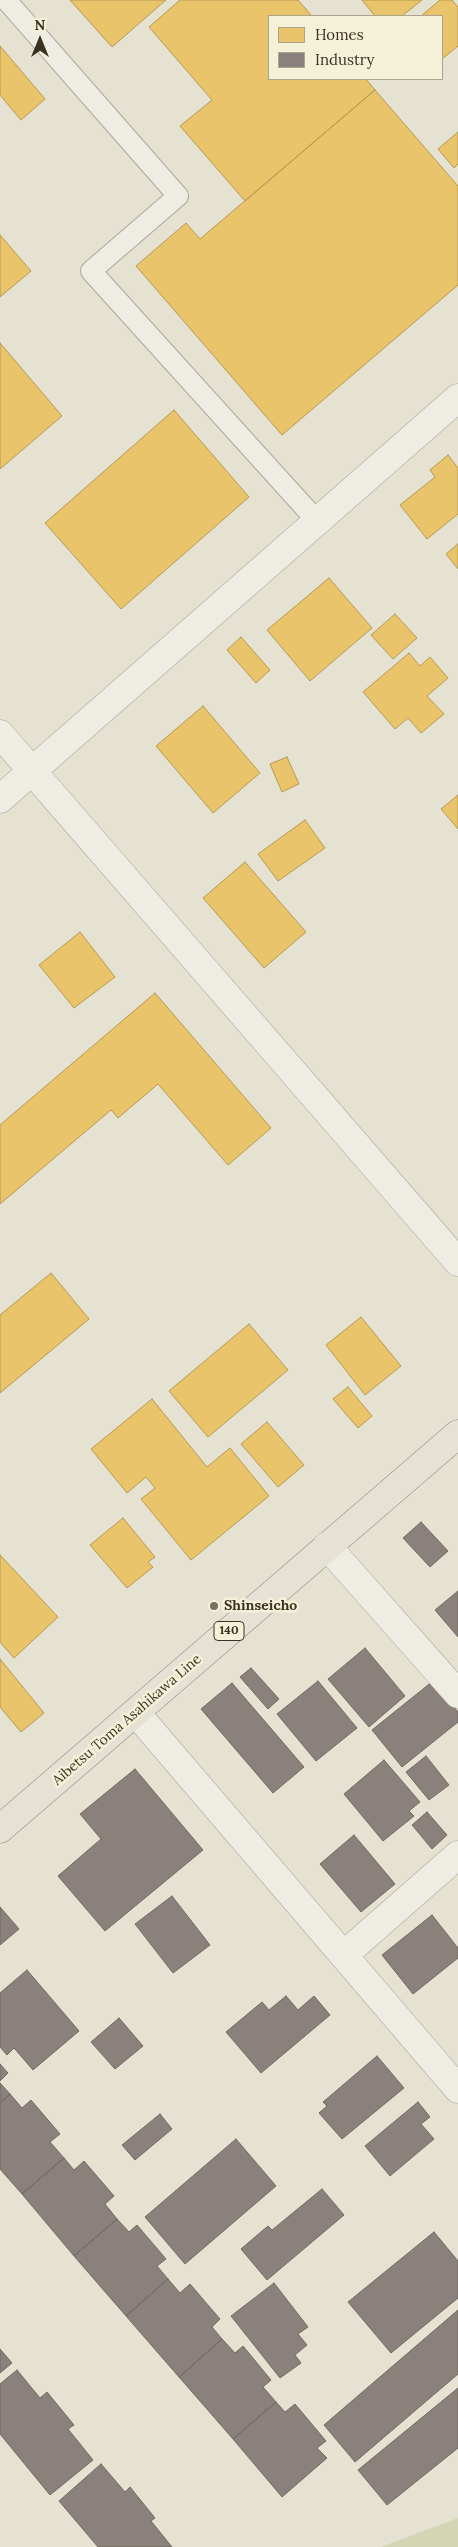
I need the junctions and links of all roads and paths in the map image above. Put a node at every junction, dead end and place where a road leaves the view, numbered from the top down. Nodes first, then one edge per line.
1 (6, 0) edge
2 (458, 398) edge
3 (317, 521) junction
4 (0, 734) edge
5 (32, 771) junction
6 (0, 799) edge
7 (458, 1262) edge
8 (458, 1434) edge
9 (327, 1546) junction
10 (458, 1694) edge
11 (136, 1712) junction
12 (0, 1828) edge
13 (458, 1855) edge
14 (345, 1954) junction
15 (458, 2089) edge

1 - 3 lane
2 - 3 street
3 - 5 street
4 - 5 street
5 - 6 street
5 - 7 street
8 - 9 main road, Aibetsu Toma Asahikawa Line / 140
9 - 10 street
9 - 11 main road, Aibetsu Toma Asahikawa Line / 140
11 - 12 main road, Aibetsu Toma Asahikawa Line / 140
11 - 14 street
13 - 14 street
14 - 15 street

